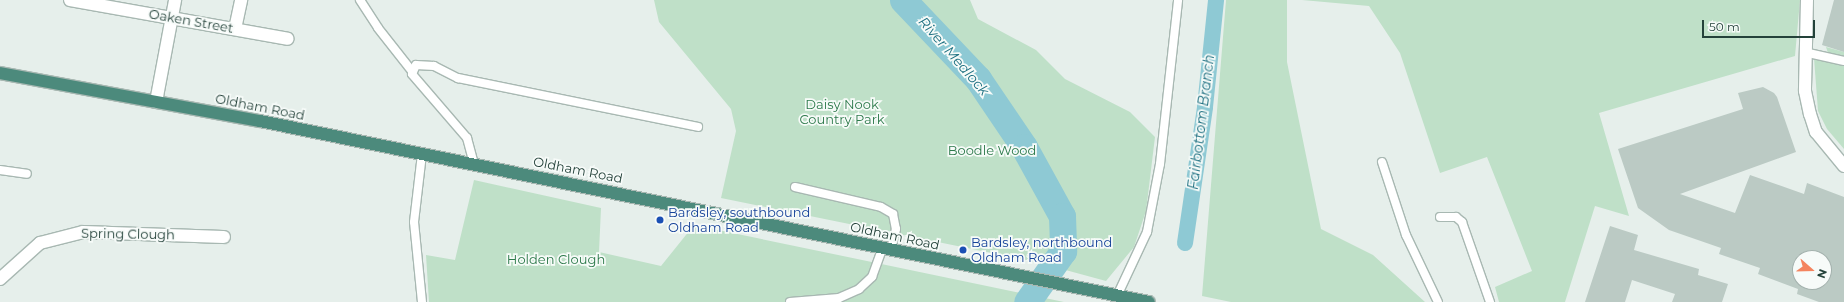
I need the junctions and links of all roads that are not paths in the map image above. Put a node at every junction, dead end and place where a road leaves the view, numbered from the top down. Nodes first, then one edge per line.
1 (70, 0) edge
2 (175, 0) edge
3 (241, 0) edge
4 (360, 0) edge
5 (1178, 0) edge
6 (1807, 0) edge
7 (171, 17) junction
8 (235, 29) junction
9 (288, 39) dead end
10 (1804, 52) junction
11 (1844, 60) edge
12 (412, 71) junction
13 (0, 73) edge
14 (156, 102) junction
15 (698, 127) dead end
16 (422, 154) junction
17 (1382, 162) dead end
18 (474, 164) junction
19 (1844, 166) edge
20 (0, 170) edge
21 (27, 174) dead end
22 (794, 187) dead end
23 (1440, 217) dead end
24 (224, 237) dead end
25 (887, 248) junction
26 (0, 279) edge
27 (1118, 296) junction
28 (422, 302) edge
29 (790, 302) edge
30 (1146, 302) edge
31 (1438, 302) edge
32 (1490, 302) edge

1 - 7 street, Oaken Street
2 - 7 street
3 - 8 street
4 - 12 lane
5 - 27 lane
6 - 10 street
7 - 8 street, Oaken Street
7 - 14 street
8 - 9 street, Oaken Street
10 - 11 lane
10 - 19 street
12 - 15 lane
12 - 18 lane
13 - 14 highway, Oldham Road
14 - 16 highway, Oldham Road
16 - 18 highway, Oldham Road
16 - 28 lane
17 - 31 lane
18 - 25 highway, Oldham Road
20 - 21 lane
22 - 25 lane
23 - 32 lane
24 - 26 street, Spring Clough
25 - 27 highway, Oldham Road
25 - 29 lane
27 - 30 highway, Oldham Road

